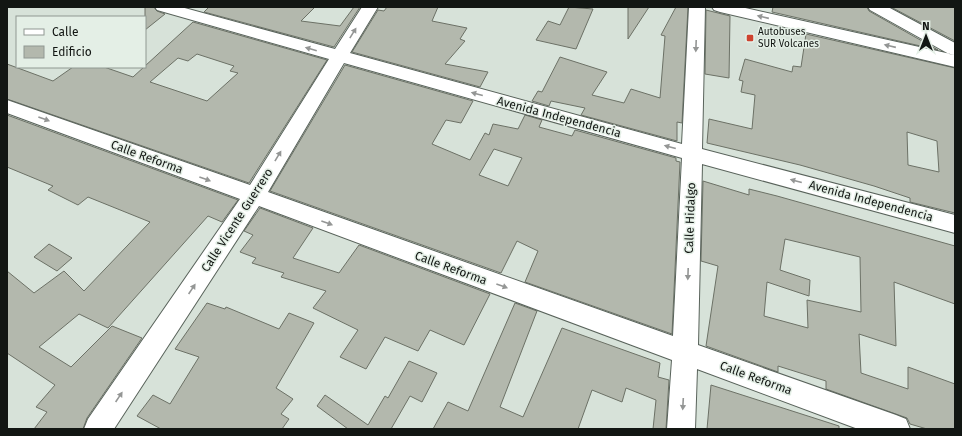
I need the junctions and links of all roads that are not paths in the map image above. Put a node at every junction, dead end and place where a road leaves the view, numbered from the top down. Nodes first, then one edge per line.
1 (163, 7) edge
2 (370, 7) edge
3 (697, 7) edge
4 (720, 7) edge
5 (876, 7) edge
6 (955, 50) edge
7 (339, 56) junction
8 (955, 61) edge
9 (7, 106) edge
10 (692, 154) junction
11 (254, 196) junction
12 (955, 224) edge
13 (686, 353) junction
14 (104, 427) edge
15 (681, 429) edge
16 (896, 429) edge

7 -> 1 street, Avenida Independencia
7 -> 2 street, Calle Vicente Guerrero
3 -> 10 street, Calle Hidalgo
8 -> 4 street
5 - 6 street
10 -> 7 street, Avenida Independencia
11 -> 7 street, Calle Vicente Guerrero
9 -> 11 street, Calle Reforma
12 -> 10 street, Avenida Independencia
10 -> 13 street, Calle Hidalgo
11 -> 13 street, Calle Reforma
14 -> 11 street, Calle Vicente Guerrero
13 -> 15 street, Calle Hidalgo
13 - 16 street, Calle Reforma

